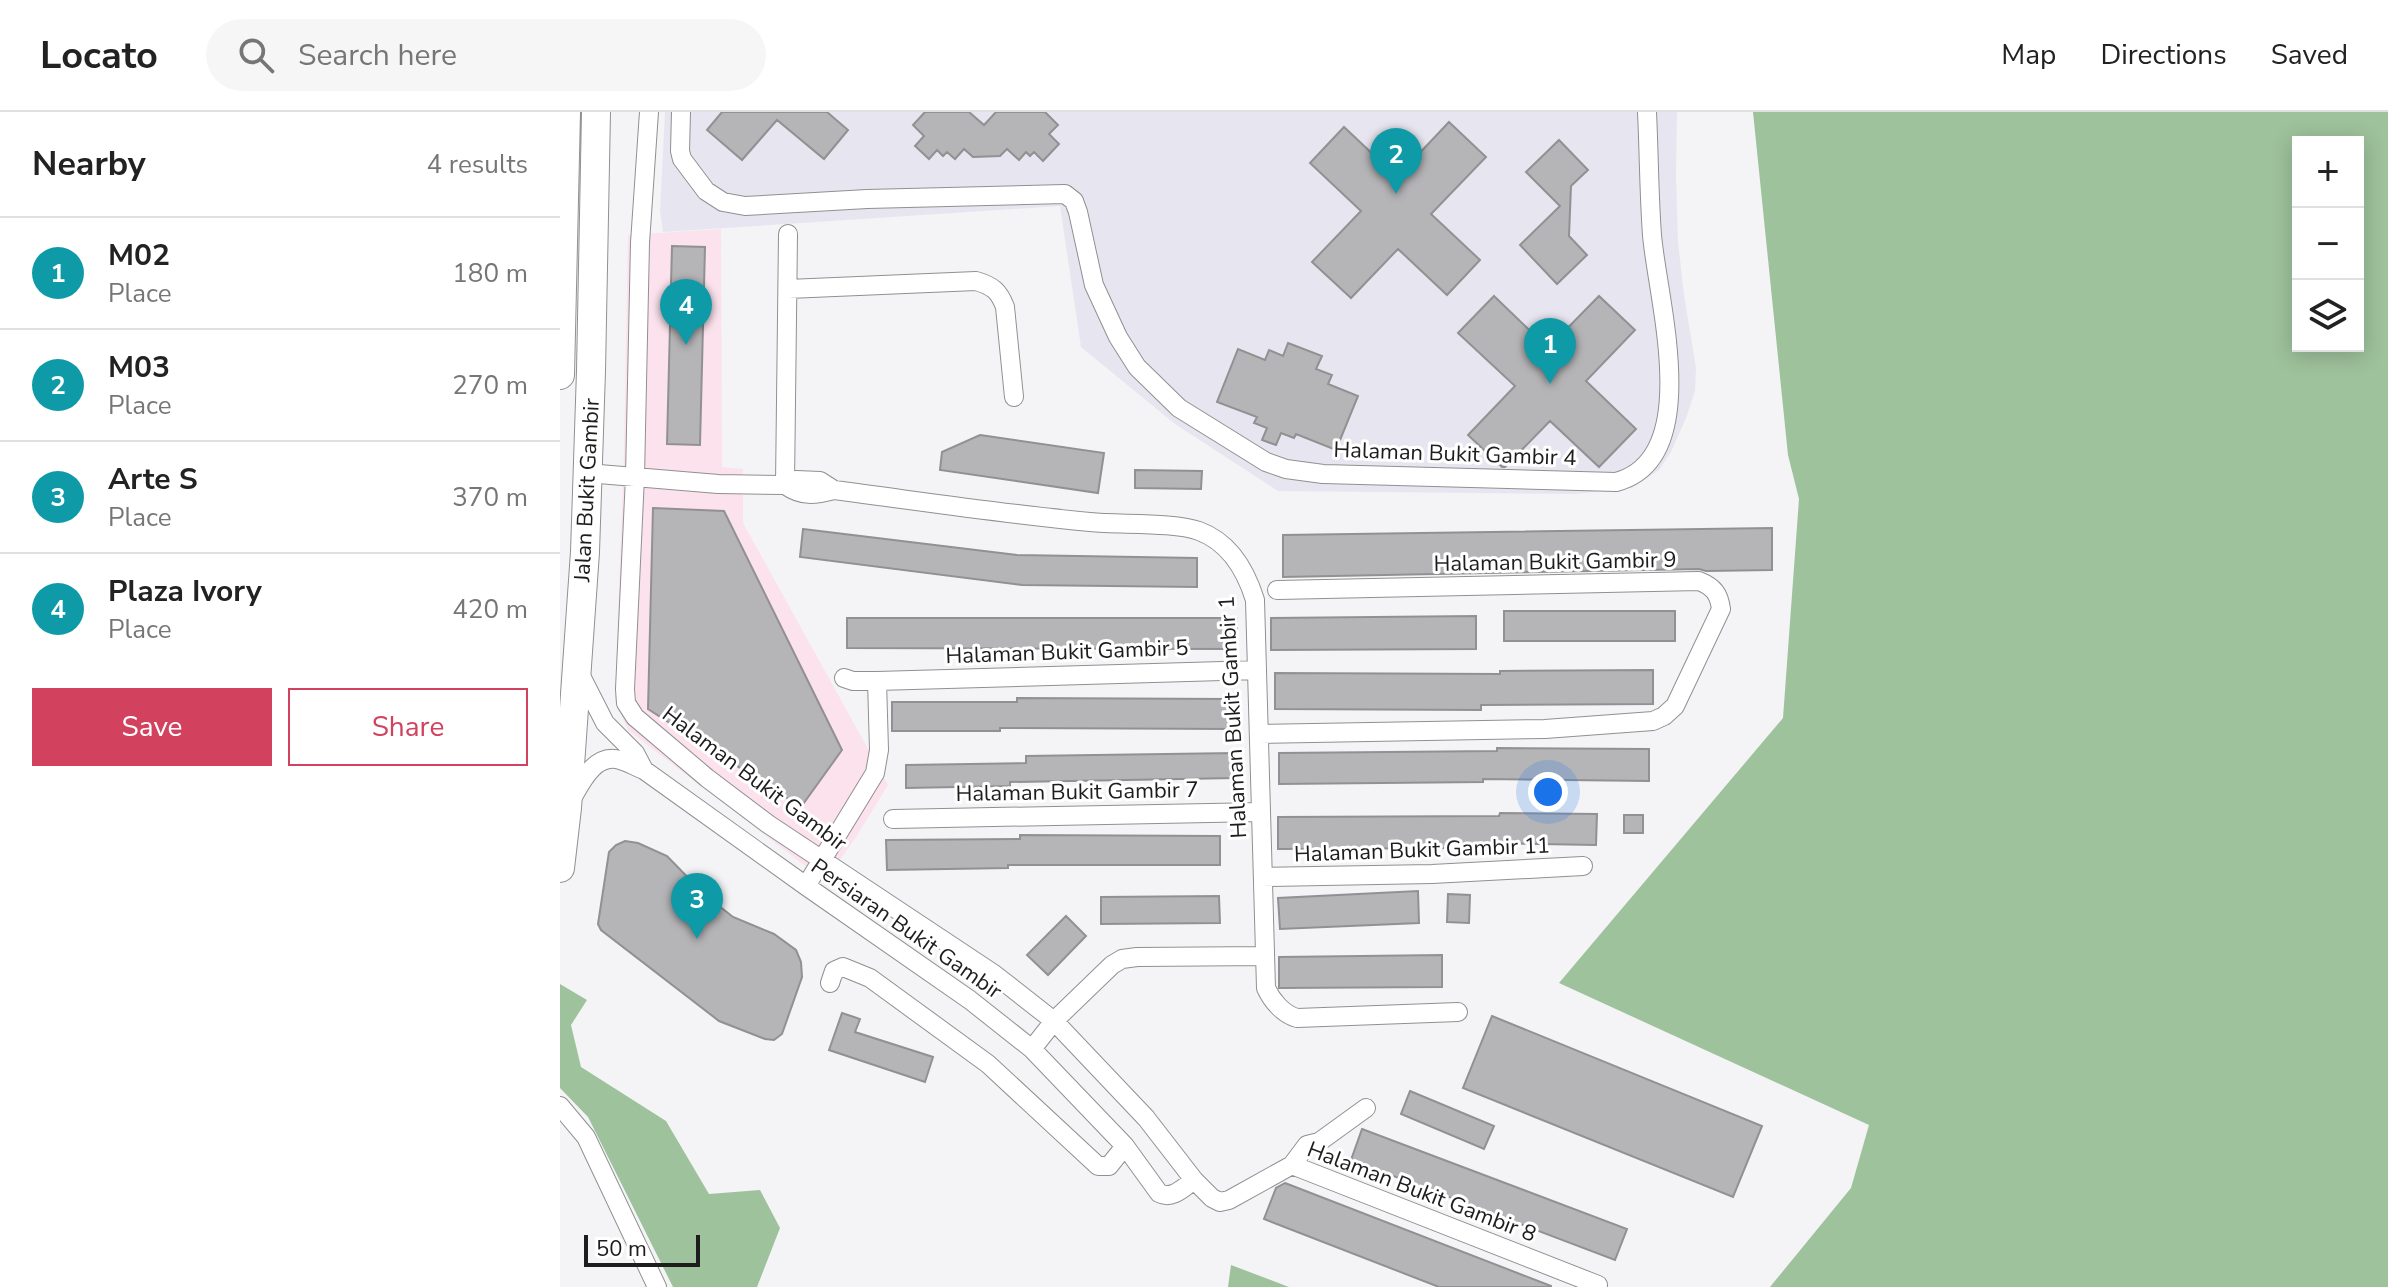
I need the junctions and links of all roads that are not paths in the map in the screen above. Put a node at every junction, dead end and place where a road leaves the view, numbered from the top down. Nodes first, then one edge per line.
1 (566, 112) edge
2 (596, 112) edge
3 (649, 112) edge
4 (681, 112) edge
5 (1647, 112) edge
6 (788, 234) dead end
7 (788, 289) junction
8 (560, 375) edge
9 (1014, 397) dead end
10 (587, 473) junction
11 (635, 477) junction
12 (785, 485) junction
13 (1277, 590) dead end
14 (576, 665) junction
15 (1257, 670) junction
16 (844, 678) dead end
17 (877, 681) junction
18 (1259, 734) junction
19 (644, 770) junction
20 (567, 808) junction
21 (1261, 812) junction
22 (893, 819) dead end
23 (822, 859) junction
24 (1583, 866) dead end
25 (560, 868) edge
26 (1263, 877) junction
27 (806, 886) junction
28 (1265, 956) junction
29 (830, 983) dead end
30 (1458, 1012) dead end
31 (1054, 1021) junction
32 (1032, 1049) junction
33 (561, 1107) edge
34 (1366, 1108) dead end
35 (1125, 1146) junction
36 (1299, 1169) junction
37 (1194, 1180) junction
38 (1598, 1285) edge
39 (657, 1287) edge

1 - 8 main road, Jalan Bukit Gambir
2 - 10 main road, Jalan Bukit Gambir
3 - 11 street, Halaman Bukit Gambir
4 - 5 street, Halaman Bukit Gambir 4
6 - 7 street
7 - 9 street
7 - 12 street
10 - 11 street, Halaman Bukit Gambir 1
10 - 14 main road, Jalan Bukit Gambir
11 - 12 street, Halaman Bukit Gambir 1
11 - 23 street, Halaman Bukit Gambir
12 - 15 street, Halaman Bukit Gambir 1
13 - 18 street, Halaman Bukit Gambir 9
14 - 19 street, Persiaran Bukit Gambir
14 - 20 main road, Jalan Bukit Gambir
15 - 17 street, Halaman Bukit Gambir 5
15 - 18 street, Halaman Bukit Gambir 1
16 - 17 street, Halaman Bukit Gambir 5
17 - 23 street
18 - 21 street, Halaman Bukit Gambir 1
19 - 20 street, Persiaran Bukit Gambir
19 - 27 street, Persiaran Bukit Gambir
20 - 25 main road, Jalan Bukit Gambir
21 - 22 street, Halaman Bukit Gambir 7
21 - 26 street, Halaman Bukit Gambir 1
23 - 27 street
23 - 31 street, Halaman Bukit Gambir
24 - 26 street, Halaman Bukit Gambir 11
26 - 28 street, Halaman Bukit Gambir 1
27 - 32 street, Persiaran Bukit Gambir
28 - 30 street, Halaman Bukit Gambir 1
28 - 31 street
29 - 35 street
31 - 32 street
31 - 37 street, Halaman Bukit Gambir
32 - 35 street, Persiaran Bukit Gambir
33 - 39 street
34 - 36 street
35 - 37 street, Persiaran Bukit Gambir
36 - 37 street, Halaman Bukit Gambir 8
36 - 38 street, Halaman Bukit Gambir 8

